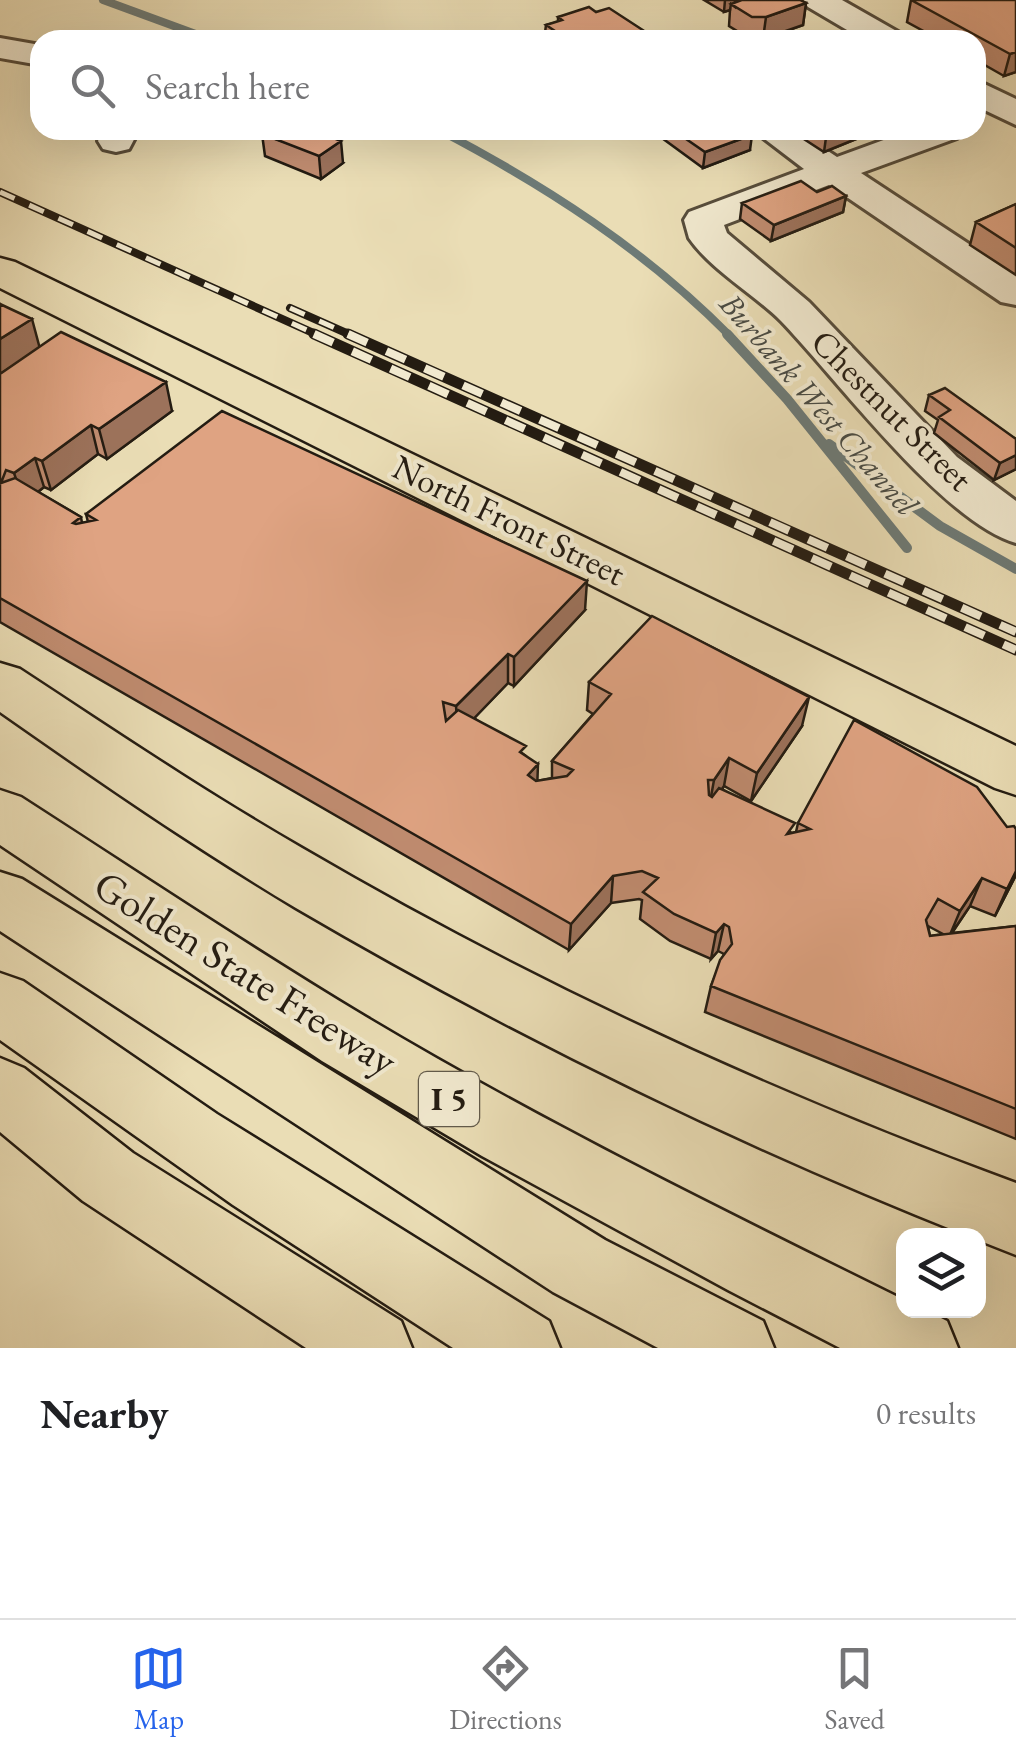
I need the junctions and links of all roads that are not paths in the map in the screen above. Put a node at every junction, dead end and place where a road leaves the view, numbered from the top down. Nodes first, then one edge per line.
1 (819, 0) edge
2 (871, 30) edge
3 (0, 48) edge
4 (30, 53) edge
5 (786, 140) edge
6 (918, 140) edge
7 (834, 173) junction
8 (0, 271) edge
9 (1016, 293) edge
10 (1016, 526) edge
11 (0, 684) edge
12 (1016, 772) edge
13 (0, 814) edge
14 (0, 898) edge
15 (0, 1002) edge
16 (0, 1090) edge
17 (1016, 1220) edge
18 (374, 1348) edge
19 (522, 1348) edge
20 (736, 1348) edge
21 (920, 1348) edge

1 - 2 street
3 - 4 street
5 - 7 street
6 - 7 street, Chestnut Street
7 - 9 street
7 - 10 street, Chestnut Street
8 - 12 main road, North Front Street
11 - 17 main road
13 - 21 main road, Golden State Freeway / I 5
14 - 20 main road
15 - 19 main road
16 - 18 main road

